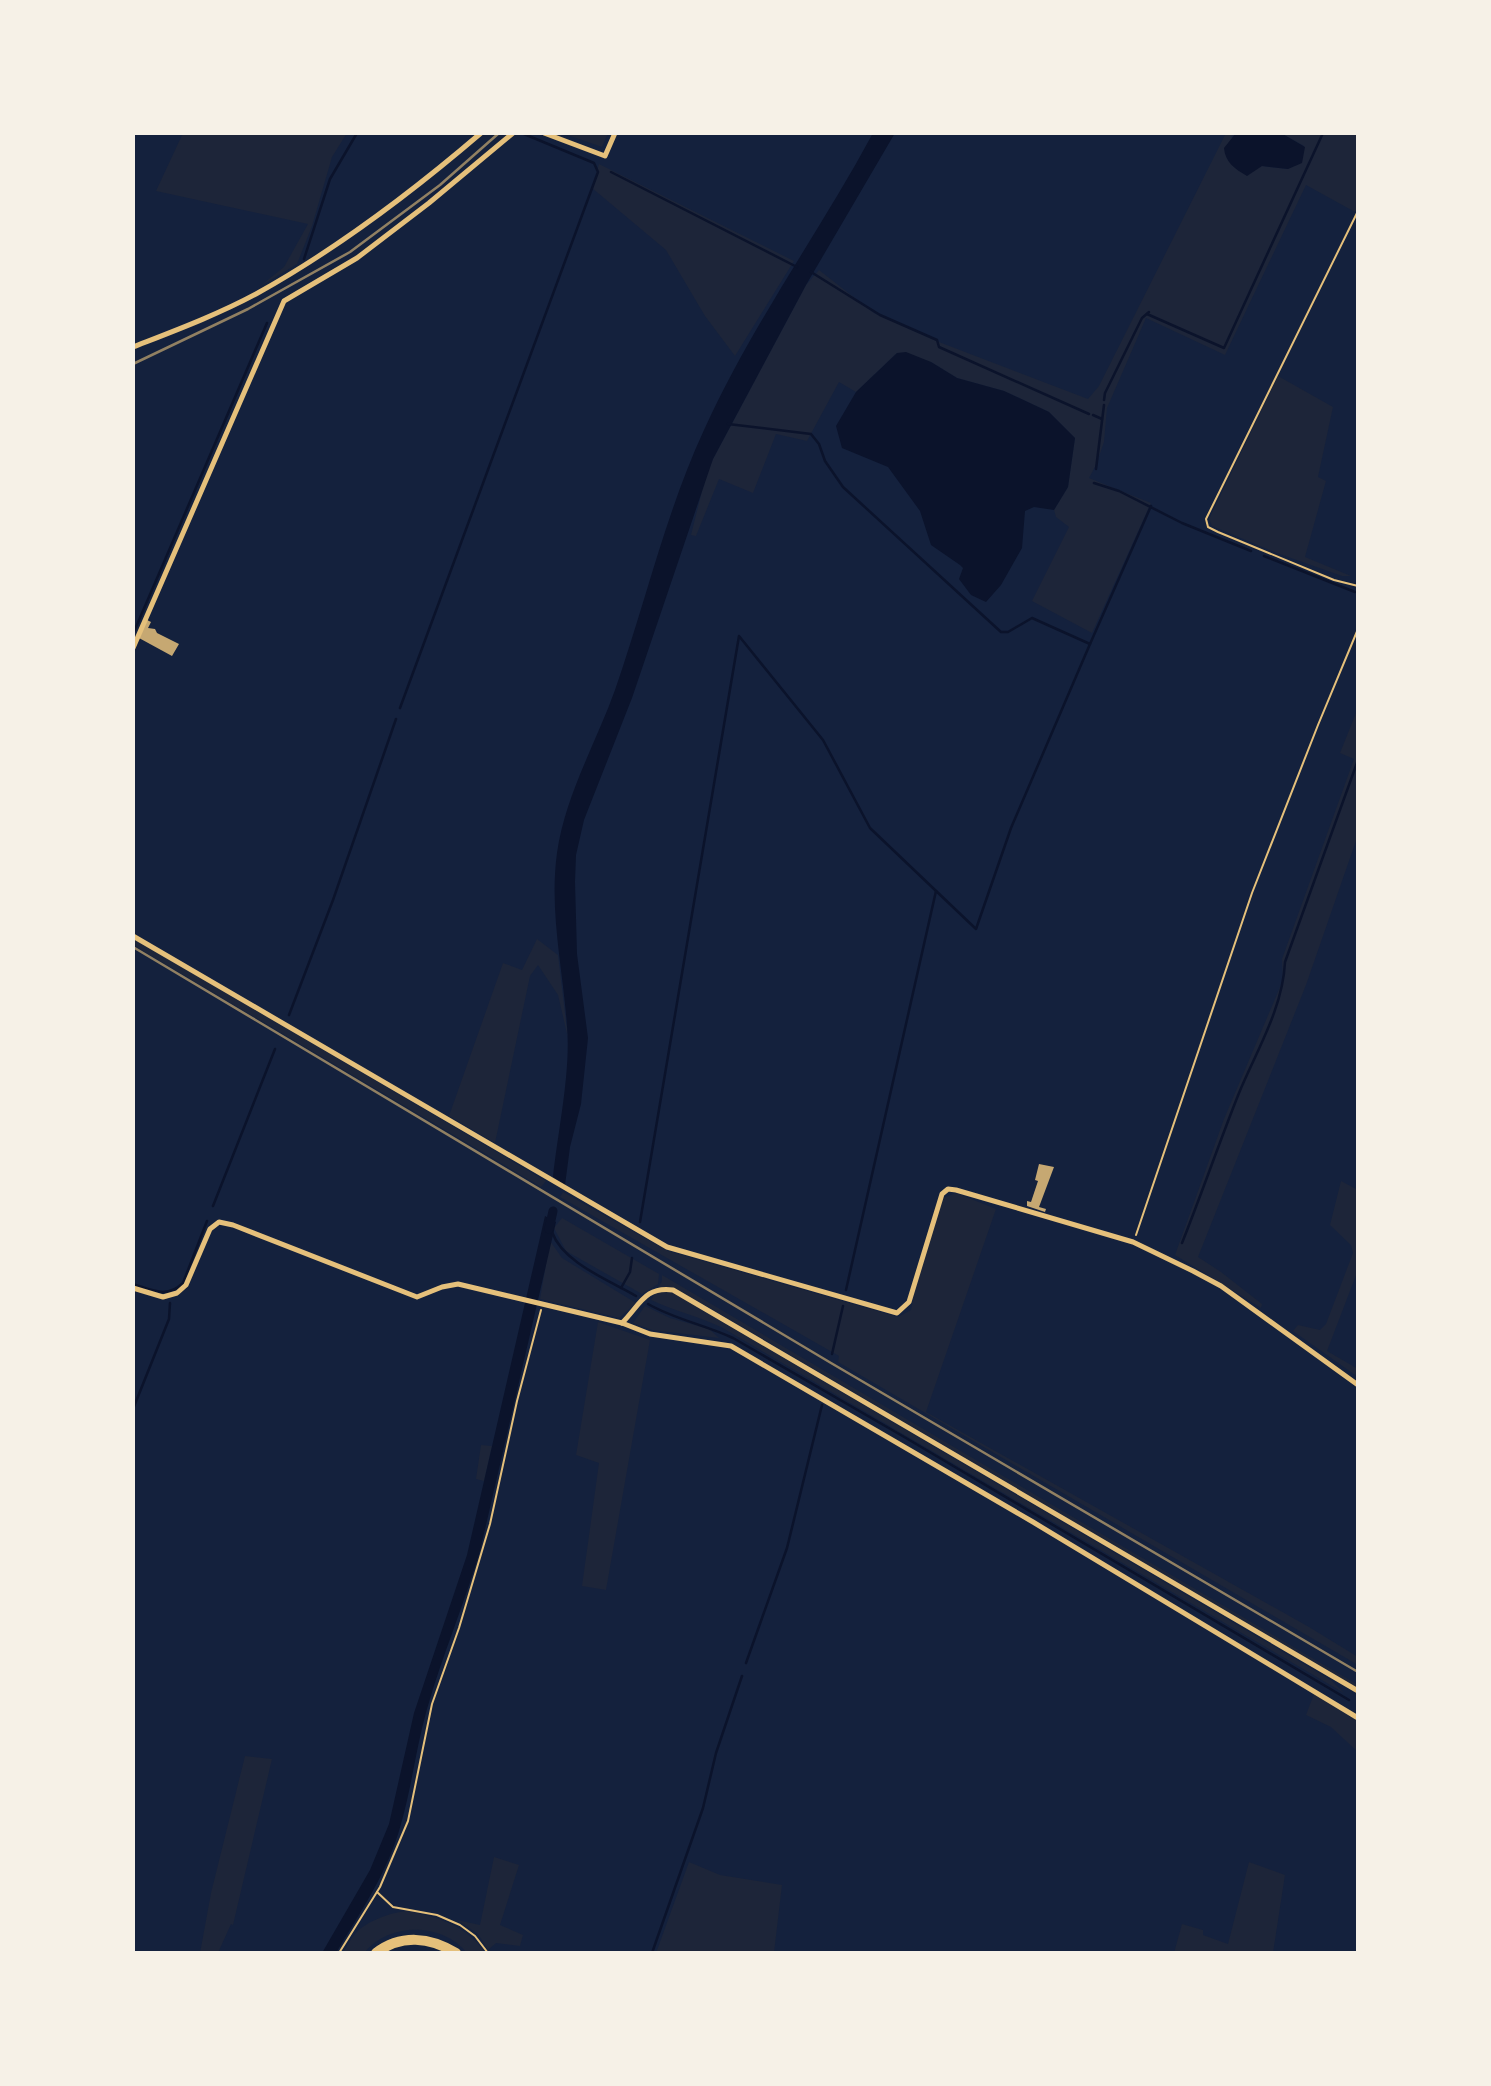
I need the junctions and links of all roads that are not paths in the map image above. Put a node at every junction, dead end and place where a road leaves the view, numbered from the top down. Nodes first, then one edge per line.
1 (481, 133) edge
2 (513, 133) edge
3 (544, 133) edge
4 (615, 133) edge
5 (133, 347) edge
6 (133, 648) edge
7 (133, 936) edge
8 (133, 1288) edge
9 (622, 1323) junction
10 (1358, 1385) edge
11 (1358, 1692) edge
12 (1358, 1718) edge
13 (425, 1940) junction
14 (376, 1953) edge
15 (445, 1953) edge
16 (456, 1953) edge

1 - 5 street
2 - 6 street
3 - 4 street
7 - 10 street
8 - 9 street
9 - 11 street
9 - 12 street
13 - 14 highway
13 - 15 highway
13 - 16 highway

